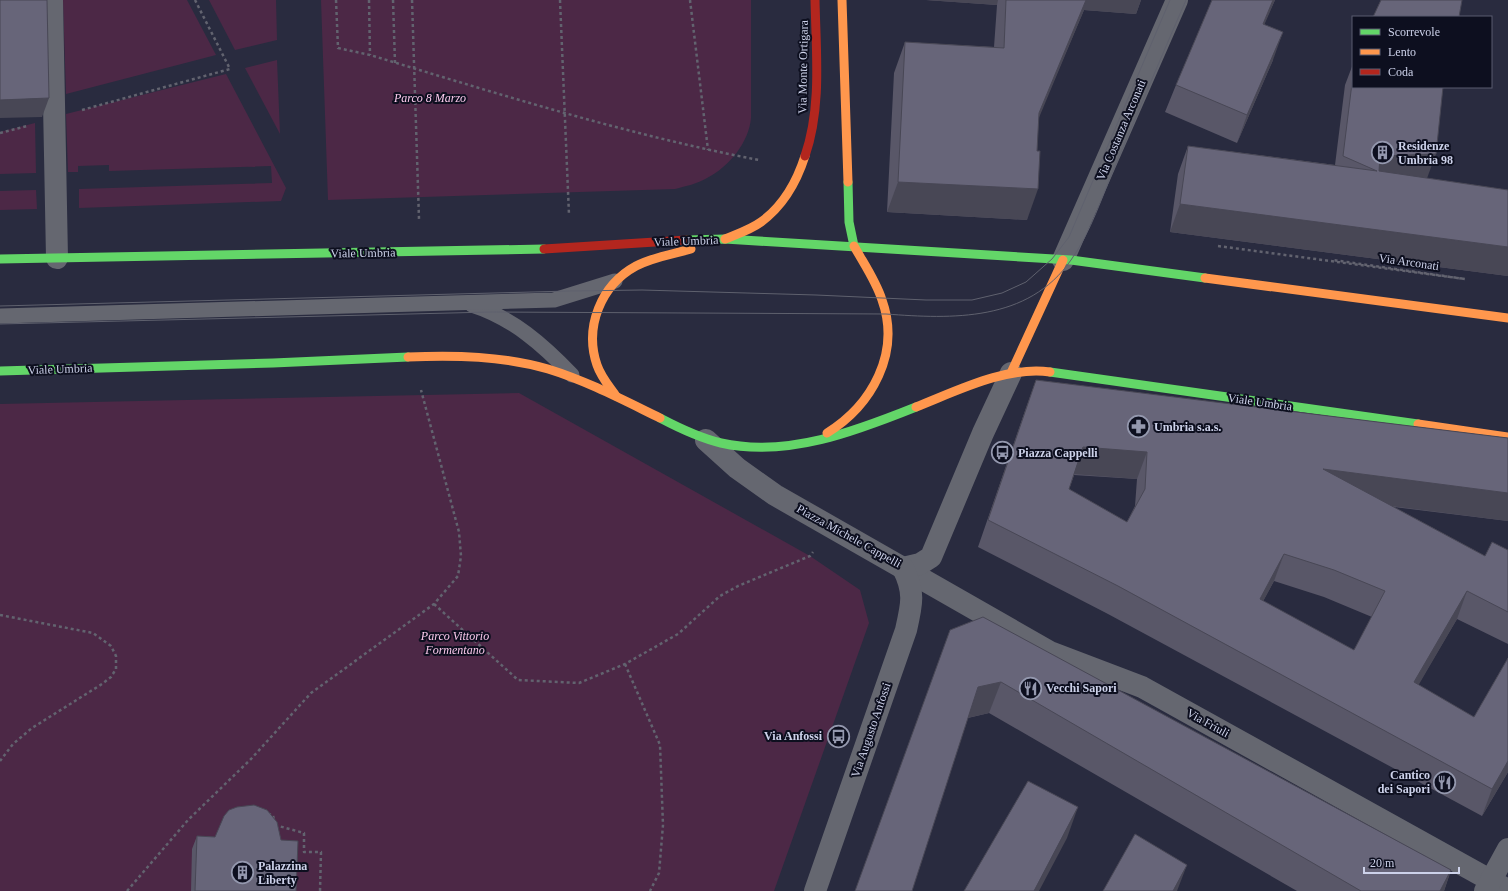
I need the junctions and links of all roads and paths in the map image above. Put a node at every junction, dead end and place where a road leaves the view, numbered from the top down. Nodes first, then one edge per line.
1 (52, 0) edge
2 (195, 0) edge
3 (336, 0) edge
4 (369, 0) edge
5 (393, 0) edge
6 (412, 0) edge
7 (560, 0) edge
8 (690, 0) edge
9 (815, 0) edge
10 (842, 0) edge
11 (1177, 0) edge
12 (370, 55) junction
13 (395, 62) junction
14 (414, 68) junction
15 (565, 113) junction
16 (55, 118) junction
17 (0, 133) edge
18 (708, 151) junction
19 (759, 160) dead end
20 (569, 215) dead end
21 (419, 219) dead end
22 (725, 239) junction
23 (854, 246) junction
24 (1218, 246) dead end
25 (57, 258) junction
26 (0, 259) edge
27 (1063, 260) junction
28 (1333, 260) dead end
29 (616, 280) junction
30 (463, 302) junction
31 (0, 316) edge
32 (1508, 318) edge
33 (0, 371) edge
34 (1011, 374) junction
35 (577, 380) junction
36 (420, 390) dead end
37 (616, 396) junction
38 (1508, 437) edge
39 (706, 440) junction
40 (794, 444) junction
41 (813, 552) dead end
42 (903, 568) junction
43 (434, 604) junction
44 (0, 615) edge
45 (625, 664) junction
46 (0, 761) edge
47 (265, 813) edge
48 (1508, 848) edge
49 (1494, 887) edge
50 (127, 891) edge
51 (320, 891) edge
52 (650, 891) edge
53 (815, 891) edge

1 - 16 street
2 - 16 path
3 - 12 path
4 - 12 path
5 - 13 path
6 - 14 path
7 - 15 path
8 - 18 path
9 - 22 main road, Via Monte Ortigara
10 - 23 main road
11 - 27 street, Via Costanza Arconati
12 - 13 path
13 - 14 path
14 - 15 path
14 - 21 path
15 - 18 path
15 - 20 path
16 - 17 path
16 - 25 street
18 - 19 path
22 - 23 main road
22 - 25 main road, Viale Umbria
22 - 29 main road
23 - 27 main road
23 - 40 main road
24 - 28 path, Via Arconati
25 - 26 main road, Viale Umbria
27 - 32 main road
27 - 34 main road, Piazza Michele Cappelli
29 - 30 lane
29 - 37 main road
30 - 31 lane
30 - 35 lane
33 - 35 main road, Viale Umbria
34 - 38 main road, Viale Umbria
34 - 40 main road, Piazza Michele Cappelli
34 - 42 street, Piazza Michele Cappelli
35 - 37 main road, Piazza Michele Cappelli
36 - 43 path
37 - 39 main road, Piazza Michele Cappelli
39 - 40 main road, Piazza Michele Cappelli
39 - 42 street, Piazza Michele Cappelli
41 - 45 path
42 - 49 street, Via Friuli
42 - 53 street, Via Augusto Anfossi
43 - 45 path
43 - 50 path
44 - 46 path
45 - 52 path
47 - 51 path
48 - 49 street

